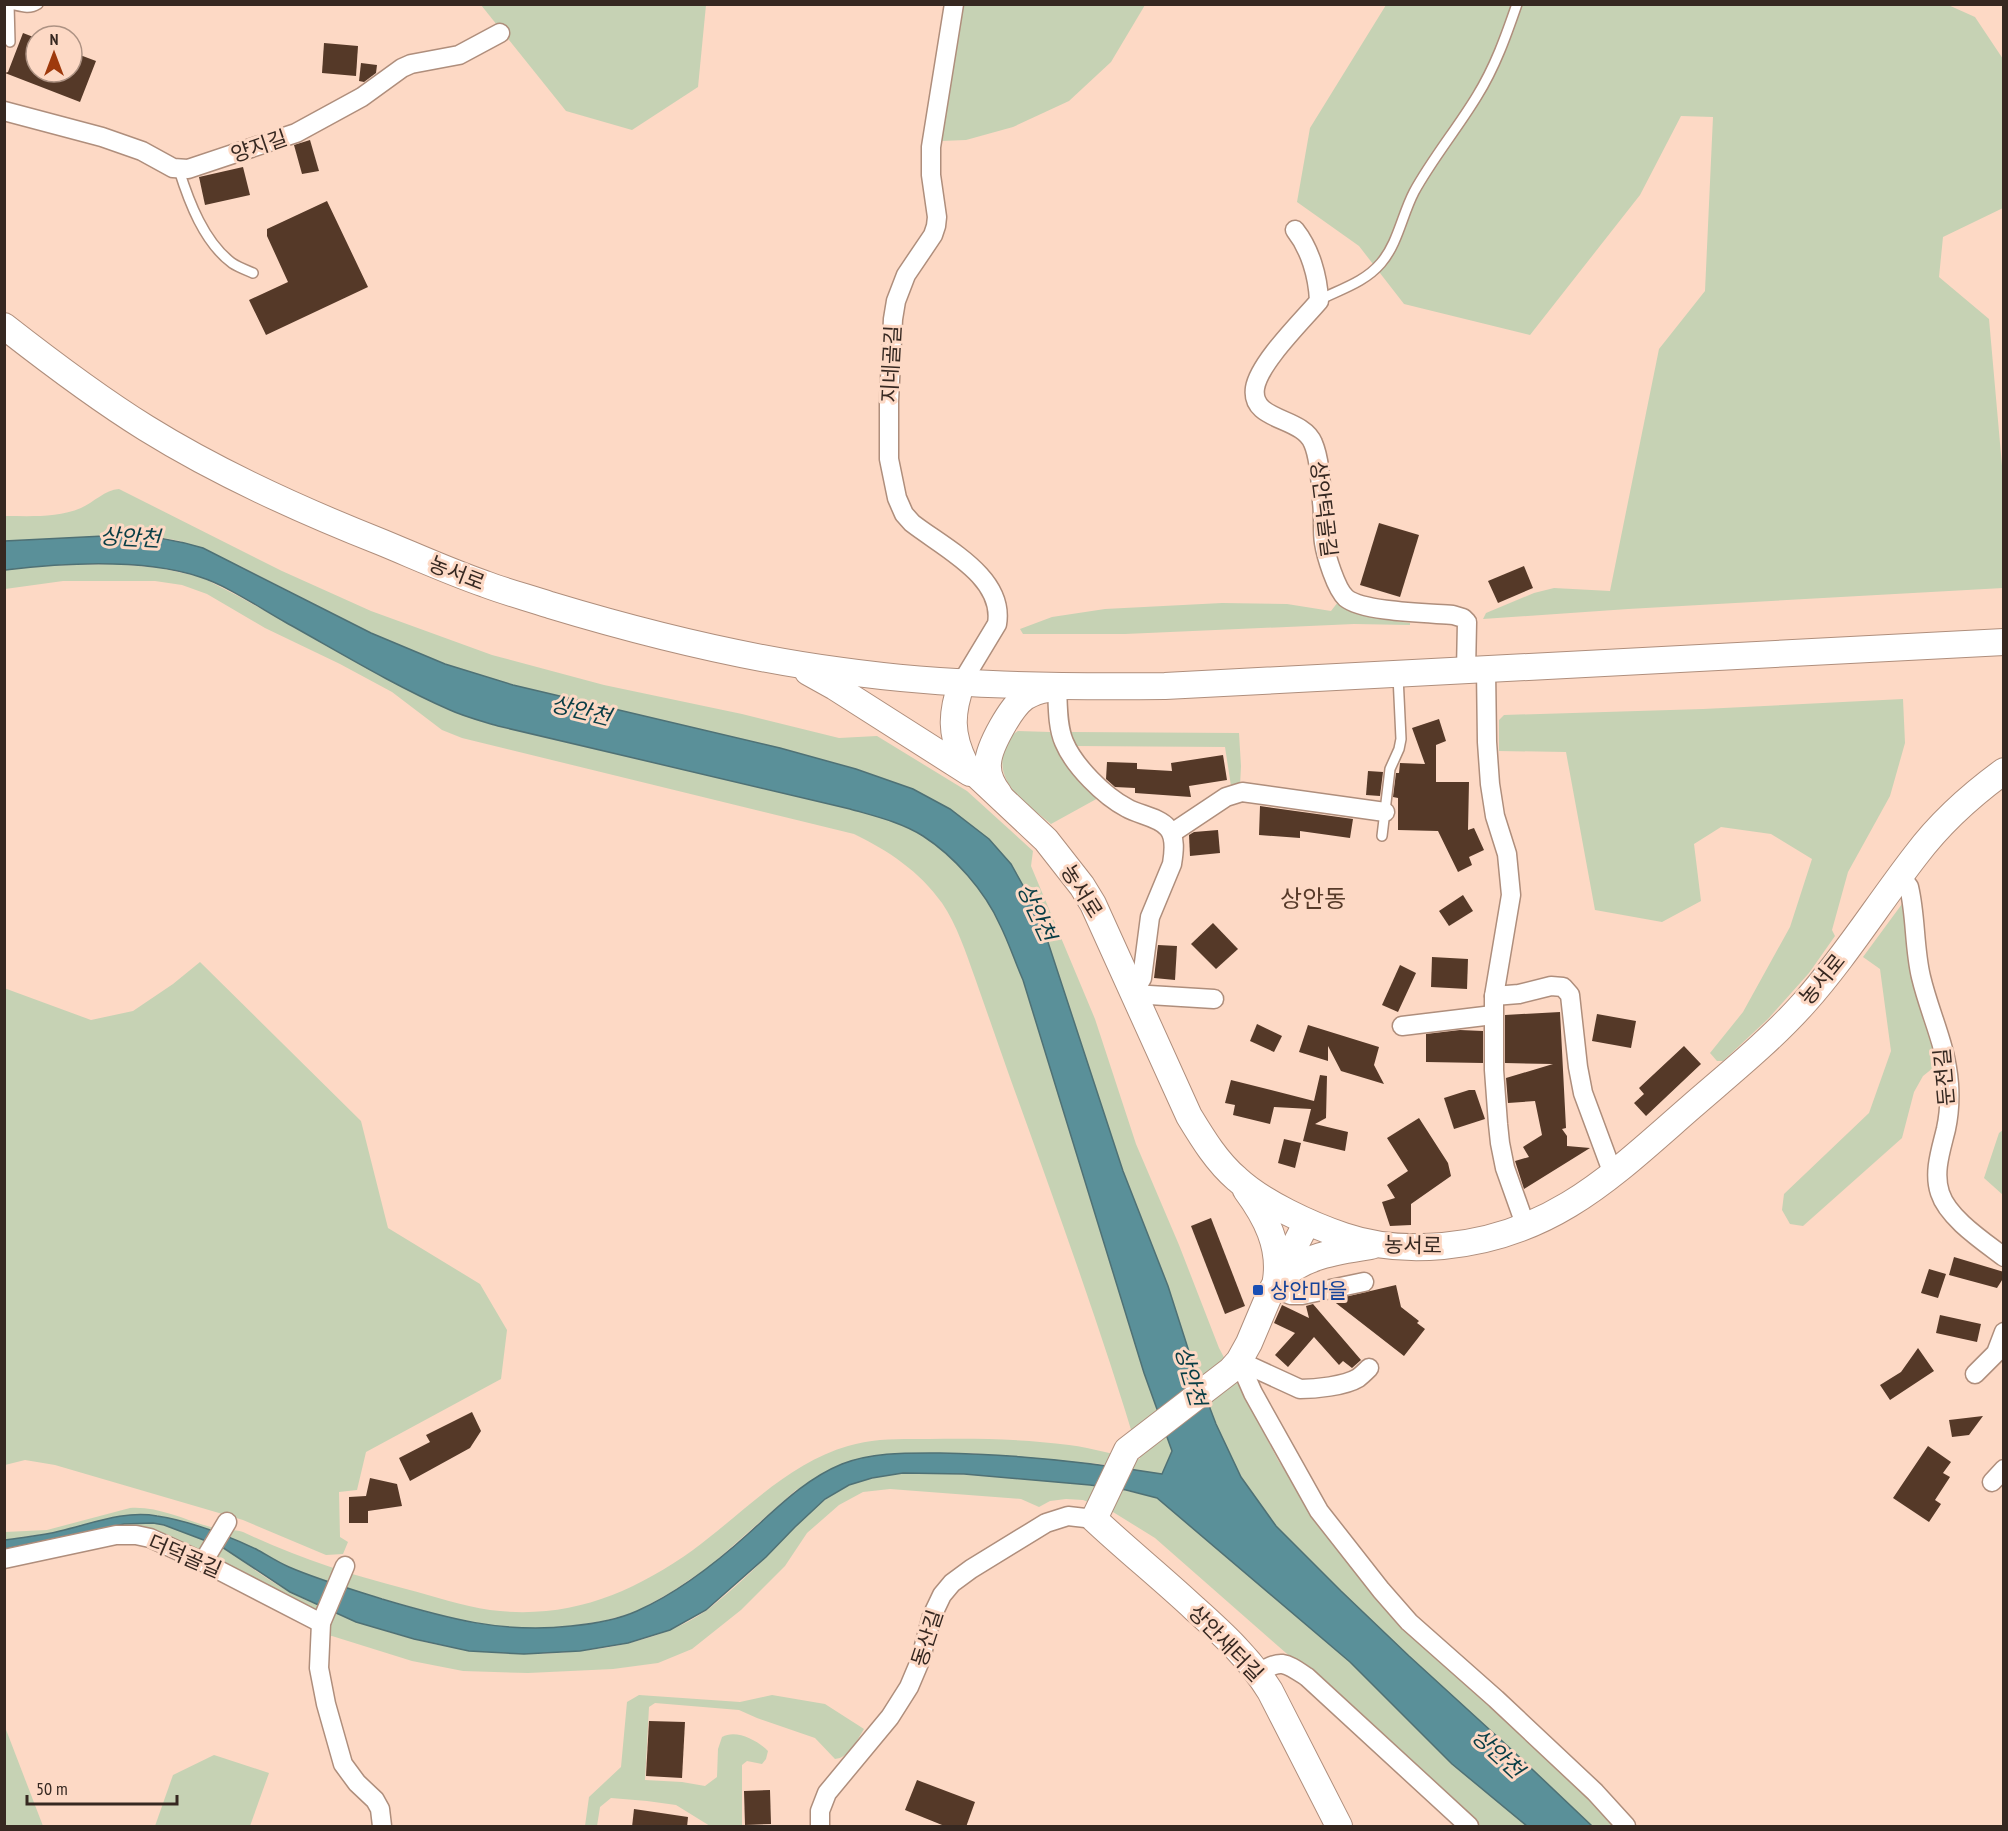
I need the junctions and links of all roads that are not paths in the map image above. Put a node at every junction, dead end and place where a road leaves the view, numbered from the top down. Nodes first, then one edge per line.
1 (10, 4) edge
2 (38, 4) edge
3 (954, 4) edge
4 (1517, 4) edge
5 (500, 33) dead end
6 (10, 42) dead end
7 (4, 111) edge
8 (179, 170) junction
9 (1295, 230) dead end
10 (253, 273) dead end
11 (1319, 301) junction
12 (4, 326) edge
13 (1995, 644) edge
14 (783, 662) junction
15 (1476, 670) junction
16 (1398, 674) junction
17 (962, 682) junction
18 (1057, 687) junction
19 (2004, 771) edge
20 (982, 781) junction
21 (1003, 799) junction
22 (1385, 812) junction
23 (1172, 833) junction
24 (1382, 836) dead end
25 (1901, 876) junction
26 (1133, 994) junction
27 (1214, 999) dead end
28 (1493, 1005) junction
29 (1402, 1026) dead end
30 (1613, 1174) junction
31 (1238, 1180) junction
32 (1307, 1222) junction
33 (1526, 1227) junction
34 (1381, 1245) junction
35 (2004, 1257) edge
36 (1364, 1282) dead end
37 (1274, 1286) junction
38 (2004, 1332) edge
39 (1235, 1366) junction
40 (1369, 1368) dead end
41 (1975, 1374) dead end
42 (1096, 1514) junction
43 (225, 1526) dead end
44 (4, 1559) edge
45 (205, 1559) junction
46 (344, 1569) dead end
47 (322, 1620) junction
48 (1259, 1673) junction
49 (382, 1827) edge
50 (820, 1827) edge
51 (1338, 1827) edge
52 (1469, 1827) edge
53 (1626, 1827) edge

1 - 2 lane
1 - 6 lane
3 - 17 street, 지네골길
4 - 11 lane
5 - 8 street, 양지길
7 - 8 street
8 - 10 lane
9 - 11 street
11 - 15 street, 상안턱골길
12 - 14 street, 농서로
13 - 15 street, 농서로
14 - 17 street, 농서로
14 - 20 street
15 - 16 street, 농서로
15 - 28 street, 상안턱골길
16 - 18 street, 농서로
16 - 22 lane
17 - 18 street, 농서로
17 - 20 street, 농서로
18 - 21 street
18 - 23 street
19 - 25 street, 농서로
20 - 21 street, 농서로
21 - 26 street, 농서로
22 - 23 street
22 - 24 lane
23 - 26 street
25 - 30 street, 농서로
25 - 35 street, 둔전길
26 - 27 street
26 - 31 street, 농서로
28 - 29 street
28 - 30 street
28 - 33 street, 상안턱골길
30 - 33 street, 농서로
31 - 32 street, 농서로
31 - 37 street
32 - 34 street, 농서로
32 - 37 street
33 - 34 street, 농서로
34 - 37 street
36 - 37 street
37 - 39 street
38 - 41 street
39 - 40 street
39 - 42 street
39 - 53 street
42 - 48 street, 상안새터길
42 - 50 street, 동산길
43 - 45 street
44 - 45 street, 더덕골길
45 - 47 street, 더덕골길
46 - 47 street
47 - 49 street
48 - 51 street, 상안새터길
48 - 52 street

